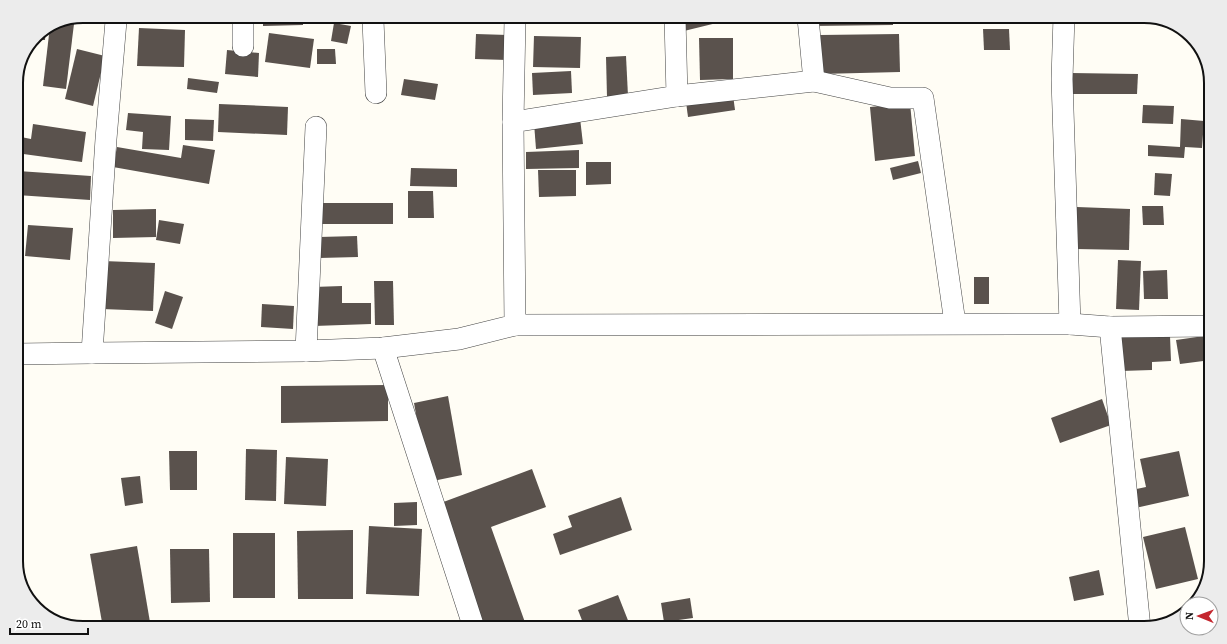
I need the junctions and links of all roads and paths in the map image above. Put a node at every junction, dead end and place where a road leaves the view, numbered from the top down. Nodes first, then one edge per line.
1 (116, 23) edge
2 (243, 23) edge
3 (373, 23) edge
4 (515, 23) edge
5 (675, 23) edge
6 (808, 23) edge
7 (1064, 23) edge
8 (243, 46) dead end
9 (814, 81) junction
10 (376, 93) dead end
11 (677, 96) junction
12 (513, 122) junction
13 (316, 127) dead end
14 (955, 324) junction
15 (1070, 324) junction
16 (515, 325) junction
17 (1204, 326) edge
18 (1110, 327) junction
19 (383, 348) junction
20 (306, 351) junction
21 (92, 352) junction
22 (23, 354) edge
23 (472, 621) edge
24 (1139, 621) edge

1 - 21 street
2 - 8 street
3 - 10 street
4 - 12 street
5 - 11 street
6 - 9 street
7 - 15 street
9 - 11 street
9 - 14 street
11 - 12 street
12 - 16 street
13 - 20 street
14 - 15 street
14 - 16 street
15 - 18 street
16 - 19 street
17 - 18 street
18 - 24 street
19 - 20 street
19 - 23 street
20 - 21 street
21 - 22 street

